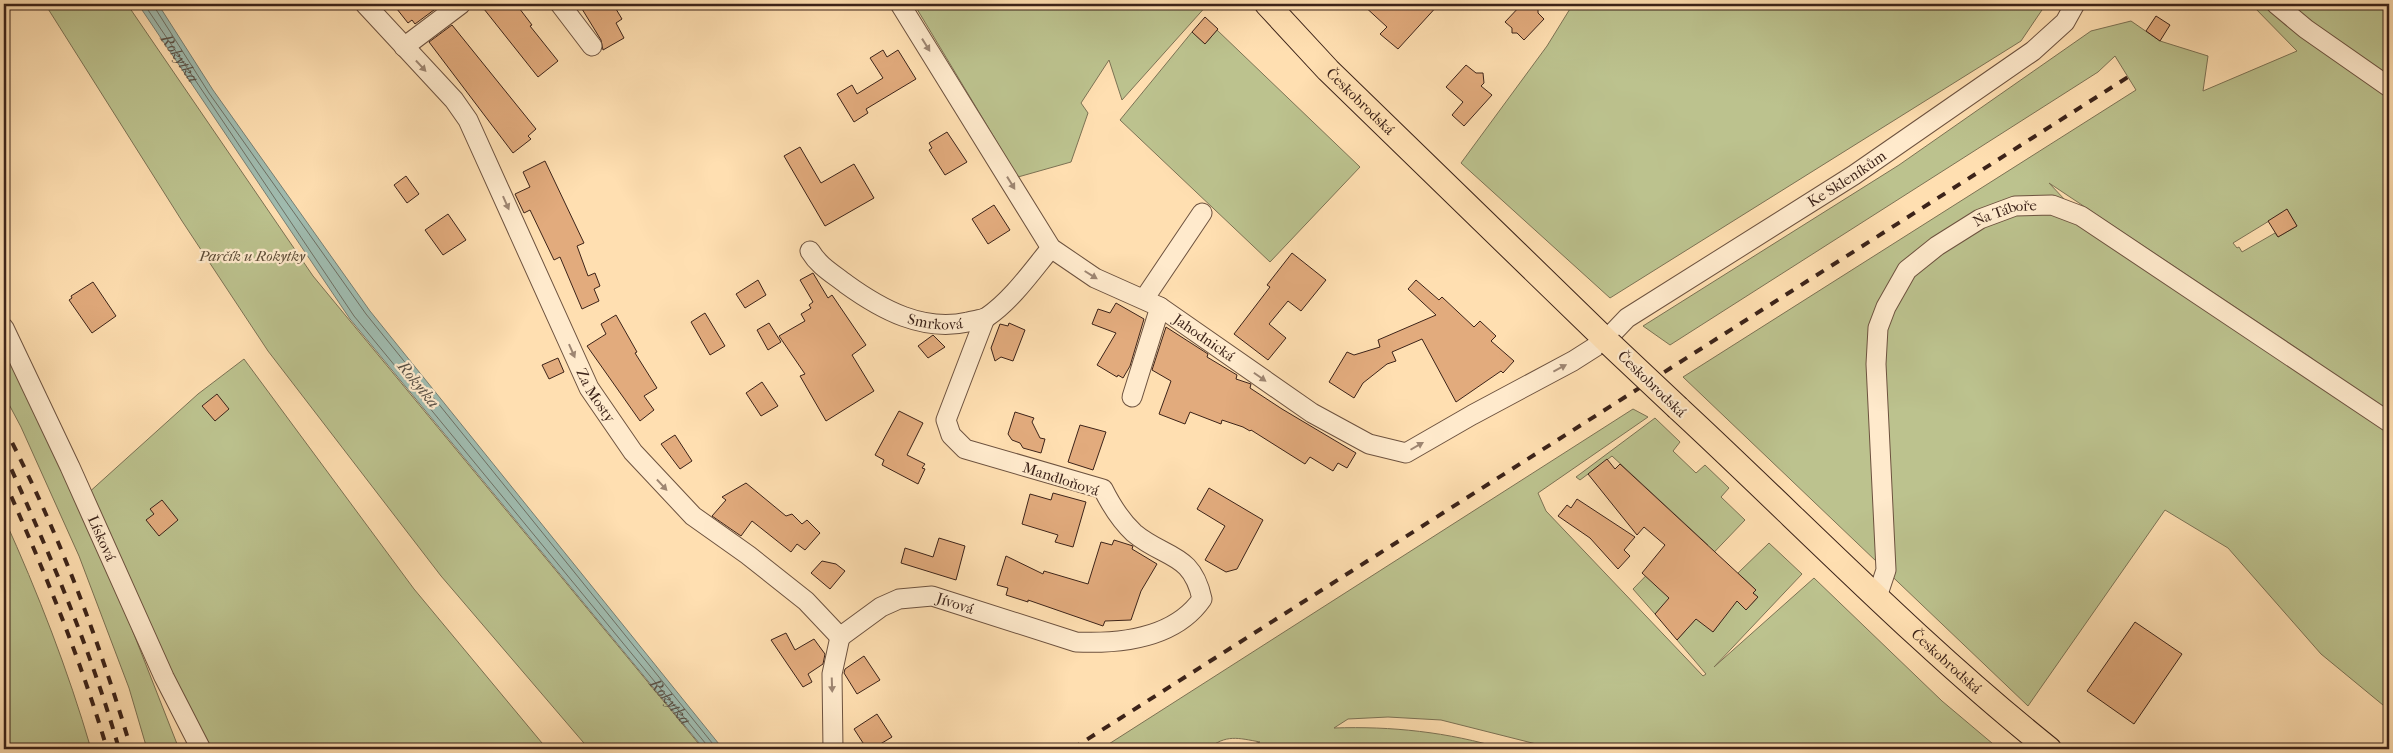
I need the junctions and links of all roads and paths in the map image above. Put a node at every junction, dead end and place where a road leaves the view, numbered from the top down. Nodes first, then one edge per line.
1 (365, 4) edge
2 (461, 4) edge
3 (560, 4) edge
4 (900, 4) edge
5 (1267, 4) edge
6 (2075, 4) edge
7 (2276, 4) edge
8 (592, 46) dead end
9 (404, 48) junction
10 (2389, 87) edge
11 (1202, 213) dead end
12 (1051, 248) junction
13 (810, 251) dead end
14 (1152, 303) junction
15 (986, 318) junction
16 (4, 328) edge
17 (1608, 342) junction
18 (1132, 397) dead end
19 (2389, 422) edge
20 (1876, 597) junction
21 (840, 637) junction
22 (1076, 642) joint
23 (201, 749) edge
24 (833, 749) edge
25 (2049, 749) edge

1 - 9 street, Za Mosty
2 - 9 street
3 - 8 street
4 -> 12 street, Jahodnická
5 - 17 main road, Českobrodská
6 - 17 street, Ke Skleníkům
7 - 10 street
9 -> 21 street, Za Mosty
11 - 14 street
12 -> 14 street, Jahodnická
12 - 15 street, Smrková
13 - 15 street, Smrková
14 -> 17 street, Jahodnická
14 - 18 street
15 - 22 street, Mandloňová
16 - 23 street, Lísková
17 - 20 main road, Českobrodská, bridge
19 - 20 street, Na Táboře
20 - 25 main road, Českobrodská
21 - 22 street, Jívová
21 -> 24 street

